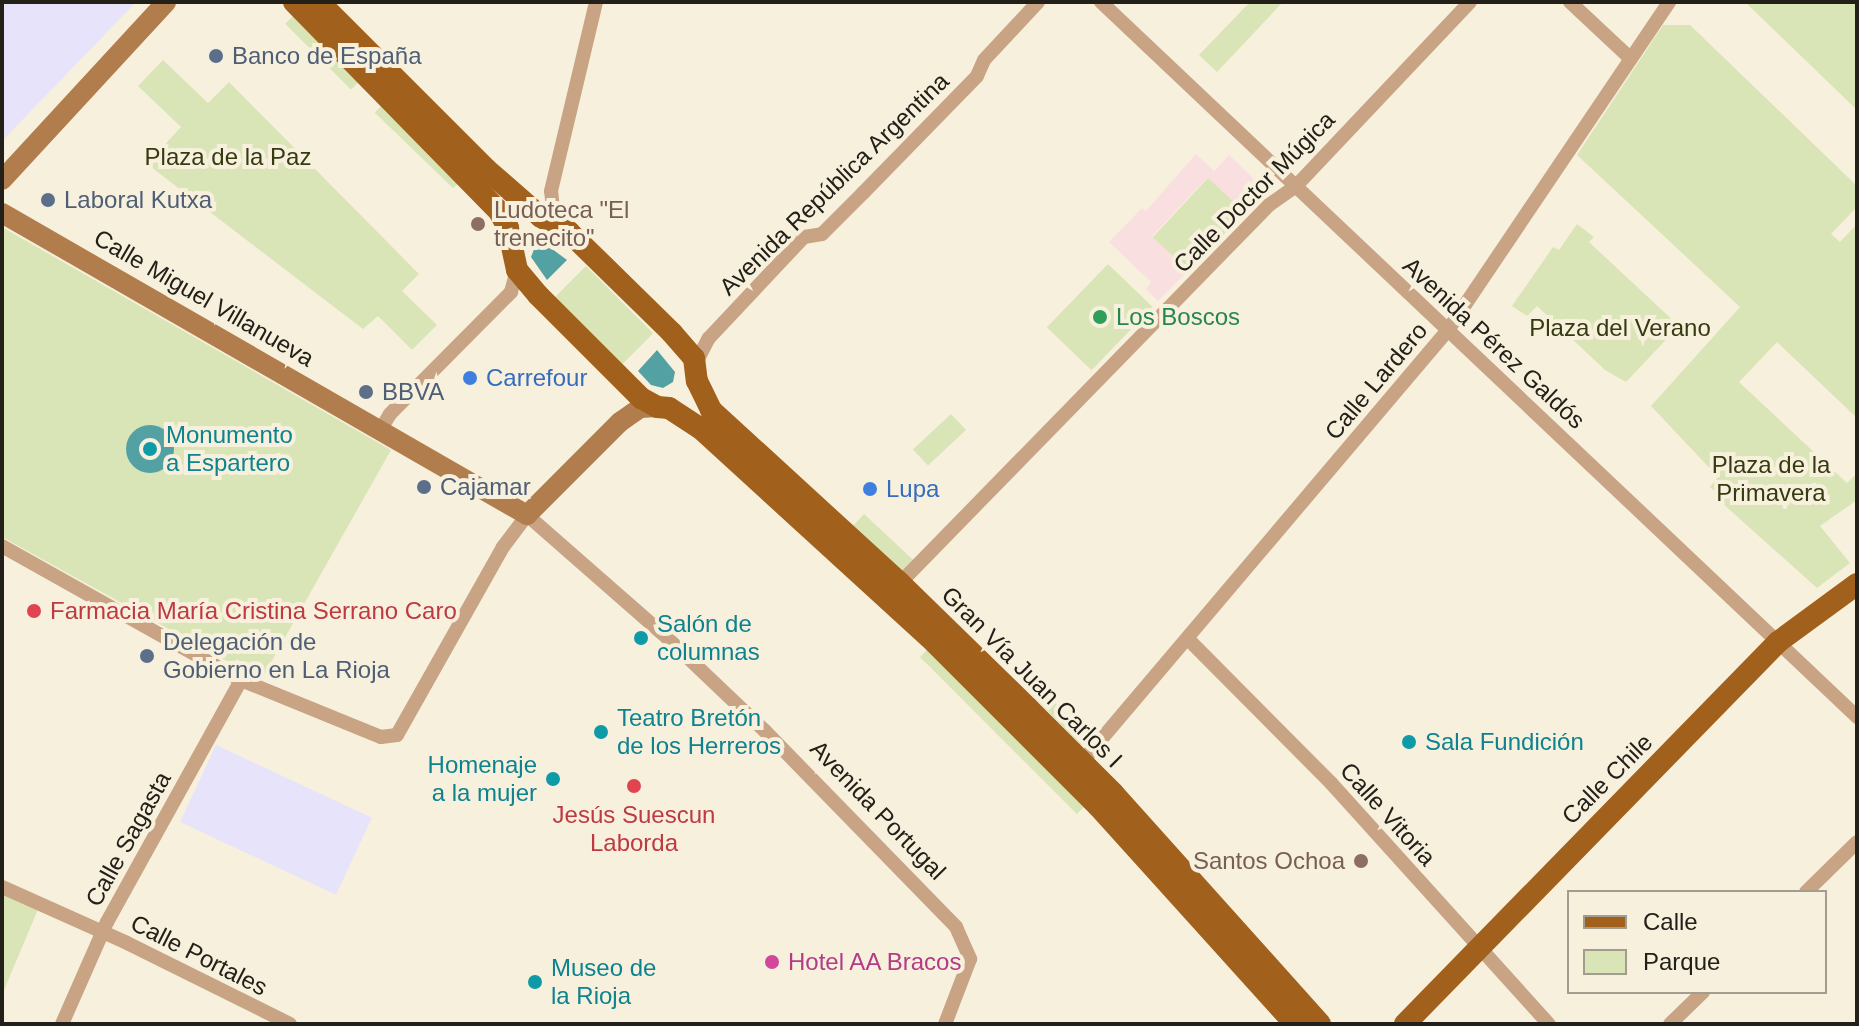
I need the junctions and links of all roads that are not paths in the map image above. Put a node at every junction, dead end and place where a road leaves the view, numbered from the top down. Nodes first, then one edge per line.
1 (166, 2) edge
2 (294, 2) edge
3 (319, 2) edge
4 (596, 2) edge
5 (1038, 2) edge
6 (1101, 2) edge
7 (1470, 2) edge
8 (1570, 2) edge
9 (1669, 2) edge
10 (1631, 59) junction
11 (2, 180) edge
12 (1296, 186) junction
13 (542, 203) junction
14 (2, 213) edge
15 (511, 245) junction
16 (517, 270) junction
17 (538, 295) junction
18 (500, 304) junction
19 (1448, 330) junction
20 (697, 372) junction
21 (634, 391) junction
22 (663, 408) junction
23 (630, 415) junction
24 (381, 429) junction
25 (527, 515) junction
26 (2, 546) edge
27 (900, 583) junction
28 (1857, 584) edge
29 (1188, 639) junction
30 (1778, 642) junction
31 (241, 680) junction
32 (1857, 717) edge
33 (1082, 762) junction
34 (1857, 842) edge
35 (2, 887) edge
36 (1808, 890) edge
37 (102, 932) junction
38 (1479, 947) junction
39 (1701, 994) edge
40 (62, 1024) edge
41 (290, 1024) edge
42 (945, 1024) edge
43 (1295, 1024) edge
44 (1320, 1024) edge
45 (1405, 1024) edge
46 (1549, 1024) edge
47 (1670, 1024) edge

1 - 11 main road
2 - 15 main road, Gran Vía Juan Carlos I
3 - 13 main road, Gran Vía Juan Carlos I
4 - 13 street
5 - 20 street, Avenida República Argentina
6 - 12 street, Avenida Pérez Galdós
7 - 12 street, Calle Doctor Múgica
8 - 10 street
9 - 10 street, Calle Lardero
10 - 19 street, Calle Lardero
12 - 19 street, Avenida Pérez Galdós
12 - 27 street, Calle Doctor Múgica
13 - 15 main road
13 - 20 main road, Gran Vía Juan Carlos I
14 - 24 main road, Calle Miguel Villanueva
15 - 16 main road, Gran Vía Juan Carlos I
16 - 17 main road, Gran Vía Juan Carlos I
16 - 18 street
17 - 18 street
17 - 21 main road, Gran Vía Juan Carlos I
18 - 24 street
19 - 29 street, Calle Lardero
19 - 30 street, Avenida Pérez Galdós
20 - 22 main road
20 - 27 main road, Gran Vía Juan Carlos I
21 - 22 main road, Gran Vía Juan Carlos I
21 - 23 main road
22 - 23 main road
22 - 43 main road, Gran Vía Juan Carlos I
23 - 25 main road
24 - 25 main road, Avenida Portugal
25 - 31 street
25 - 42 street, Avenida Portugal
26 - 31 street
27 - 33 main road, Gran Vía Juan Carlos I
28 - 30 main road, Calle Chile
29 - 33 street, Calle Lardero
29 - 38 street, Calle Vitoria
30 - 32 street, Avenida Pérez Galdós
30 - 38 main road, Calle Chile
31 - 37 street, Calle Sagasta
33 - 44 main road, Gran Vía Juan Carlos I
34 - 36 street
35 - 37 street, Calle Portales
37 - 40 street, Calle Sagasta
37 - 41 street, Calle Portales
38 - 45 main road, Calle Chile
38 - 46 street, Calle Vitoria
39 - 47 street

